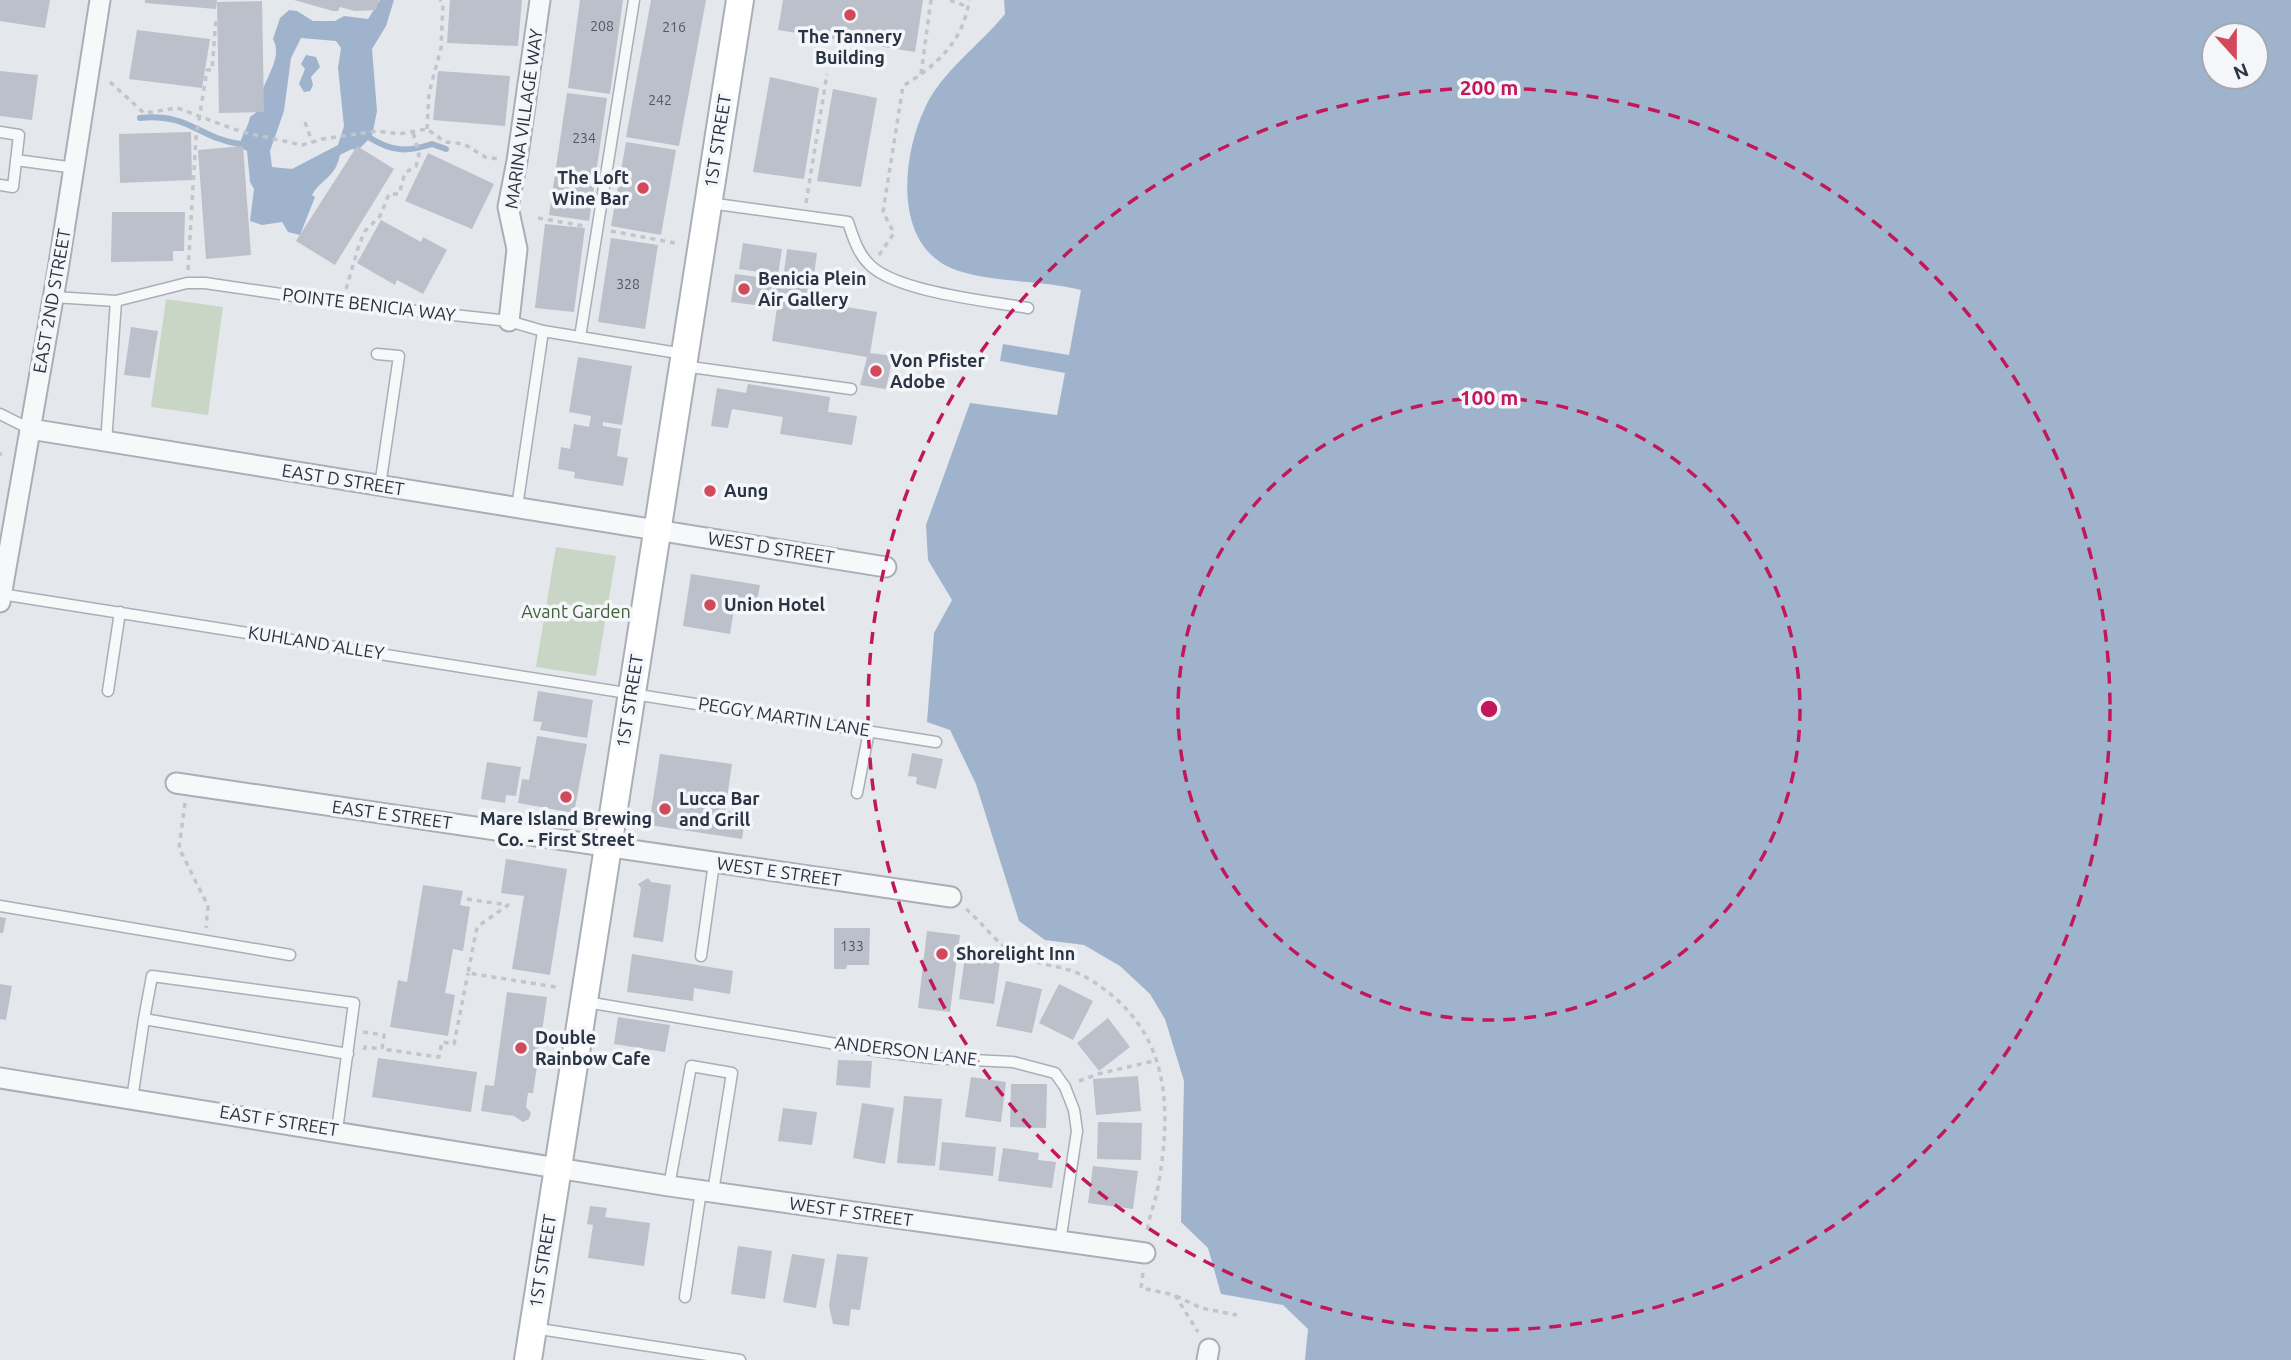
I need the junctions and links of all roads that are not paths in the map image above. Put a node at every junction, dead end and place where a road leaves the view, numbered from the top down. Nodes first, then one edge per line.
1 (100, 0) edge
2 (540, 0) edge
3 (634, 0) edge
4 (740, 0) edge
5 (0, 132) edge
6 (16, 160) junction
7 (75, 168) junction
8 (0, 185) edge
9 (708, 203) junction
10 (54, 297) junction
11 (116, 301) junction
12 (1028, 308) dead end
13 (509, 321) junction
14 (543, 331) junction
15 (580, 337) junction
16 (377, 354) dead end
17 (683, 360) junction
18 (851, 389) dead end
19 (0, 414) edge
20 (30, 429) junction
21 (107, 443) junction
22 (380, 486) junction
23 (517, 507) junction
24 (657, 529) junction
25 (886, 567) dead end
26 (1, 598) edge
27 (120, 612) junction
28 (108, 691) dead end
29 (632, 693) junction
30 (869, 731) junction
31 (936, 742) dead end
32 (182, 784) road end
33 (857, 793) dead end
34 (607, 848) junction
35 (714, 863) junction
36 (951, 897) road end
37 (0, 906) edge
38 (290, 955) dead end
39 (701, 956) dead end
40 (583, 1002) junction
41 (144, 1020) junction
42 (348, 1054) junction
43 (0, 1077) edge
44 (132, 1099) junction
45 (337, 1130) junction
46 (557, 1167) junction
47 (669, 1186) junction
48 (707, 1191) junction
49 (1060, 1242) junction
50 (1145, 1253) road end
51 (685, 1297) dead end
52 (533, 1328) junction
53 (528, 1360) edge
54 (740, 1360) edge

1 - 7 street, EAST 2ND STREET
2 - 13 street, MARINA VILLAGE WAY
3 - 15 lane
4 - 9 main road, 1ST STREET
5 - 6 lane
6 - 7 lane
6 - 8 lane
7 - 10 street, EAST 2ND STREET
9 - 12 lane
9 - 17 main road, 1ST STREET
10 - 11 lane, POINTE BENICIA WAY
10 - 20 street, EAST 2ND STREET
11 - 13 lane, POINTE BENICIA WAY
11 - 21 lane
13 - 14 lane, POINTE BENICIA WAY
14 - 15 lane, POINTE BENICIA WAY
14 - 23 lane
15 - 17 lane, POINTE BENICIA WAY
16 - 22 lane
17 - 18 lane, POINTE BENICIA WAY
17 - 24 main road, 1ST STREET
19 - 20 lane
20 - 21 street, EAST D STREET
20 - 26 street, EAST 2ND STREET
21 - 22 street, EAST D STREET
22 - 23 street, EAST D STREET
23 - 24 street, EAST D STREET
24 - 25 street, WEST D STREET
24 - 29 main road, 1ST STREET
26 - 27 lane, KUHLAND ALLEY
27 - 28 lane
27 - 29 lane, KUHLAND ALLEY
29 - 30 lane, PEGGY MARTIN LANE
29 - 34 main road, 1ST STREET
30 - 31 lane, PEGGY MARTIN LANE
30 - 33 lane
32 - 34 street, EAST E STREET
34 - 35 street, WEST E STREET
34 - 40 main road, 1ST STREET
35 - 36 street, WEST E STREET
35 - 39 lane
37 - 38 lane
40 - 46 main road, 1ST STREET
40 - 49 lane, ANDERSON LANE
41 - 42 lane
41 - 42 lane
41 - 44 lane
42 - 45 lane
43 - 44 street, EAST F STREET
44 - 45 street, EAST F STREET
45 - 46 street, EAST F STREET
46 - 47 street, WEST F STREET
46 - 52 main road, 1ST STREET
47 - 48 street, WEST F STREET
47 - 48 lane
48 - 49 street, WEST F STREET
48 - 51 lane
49 - 50 street, WEST F STREET
52 - 53 main road, 1ST STREET
52 - 54 lane

